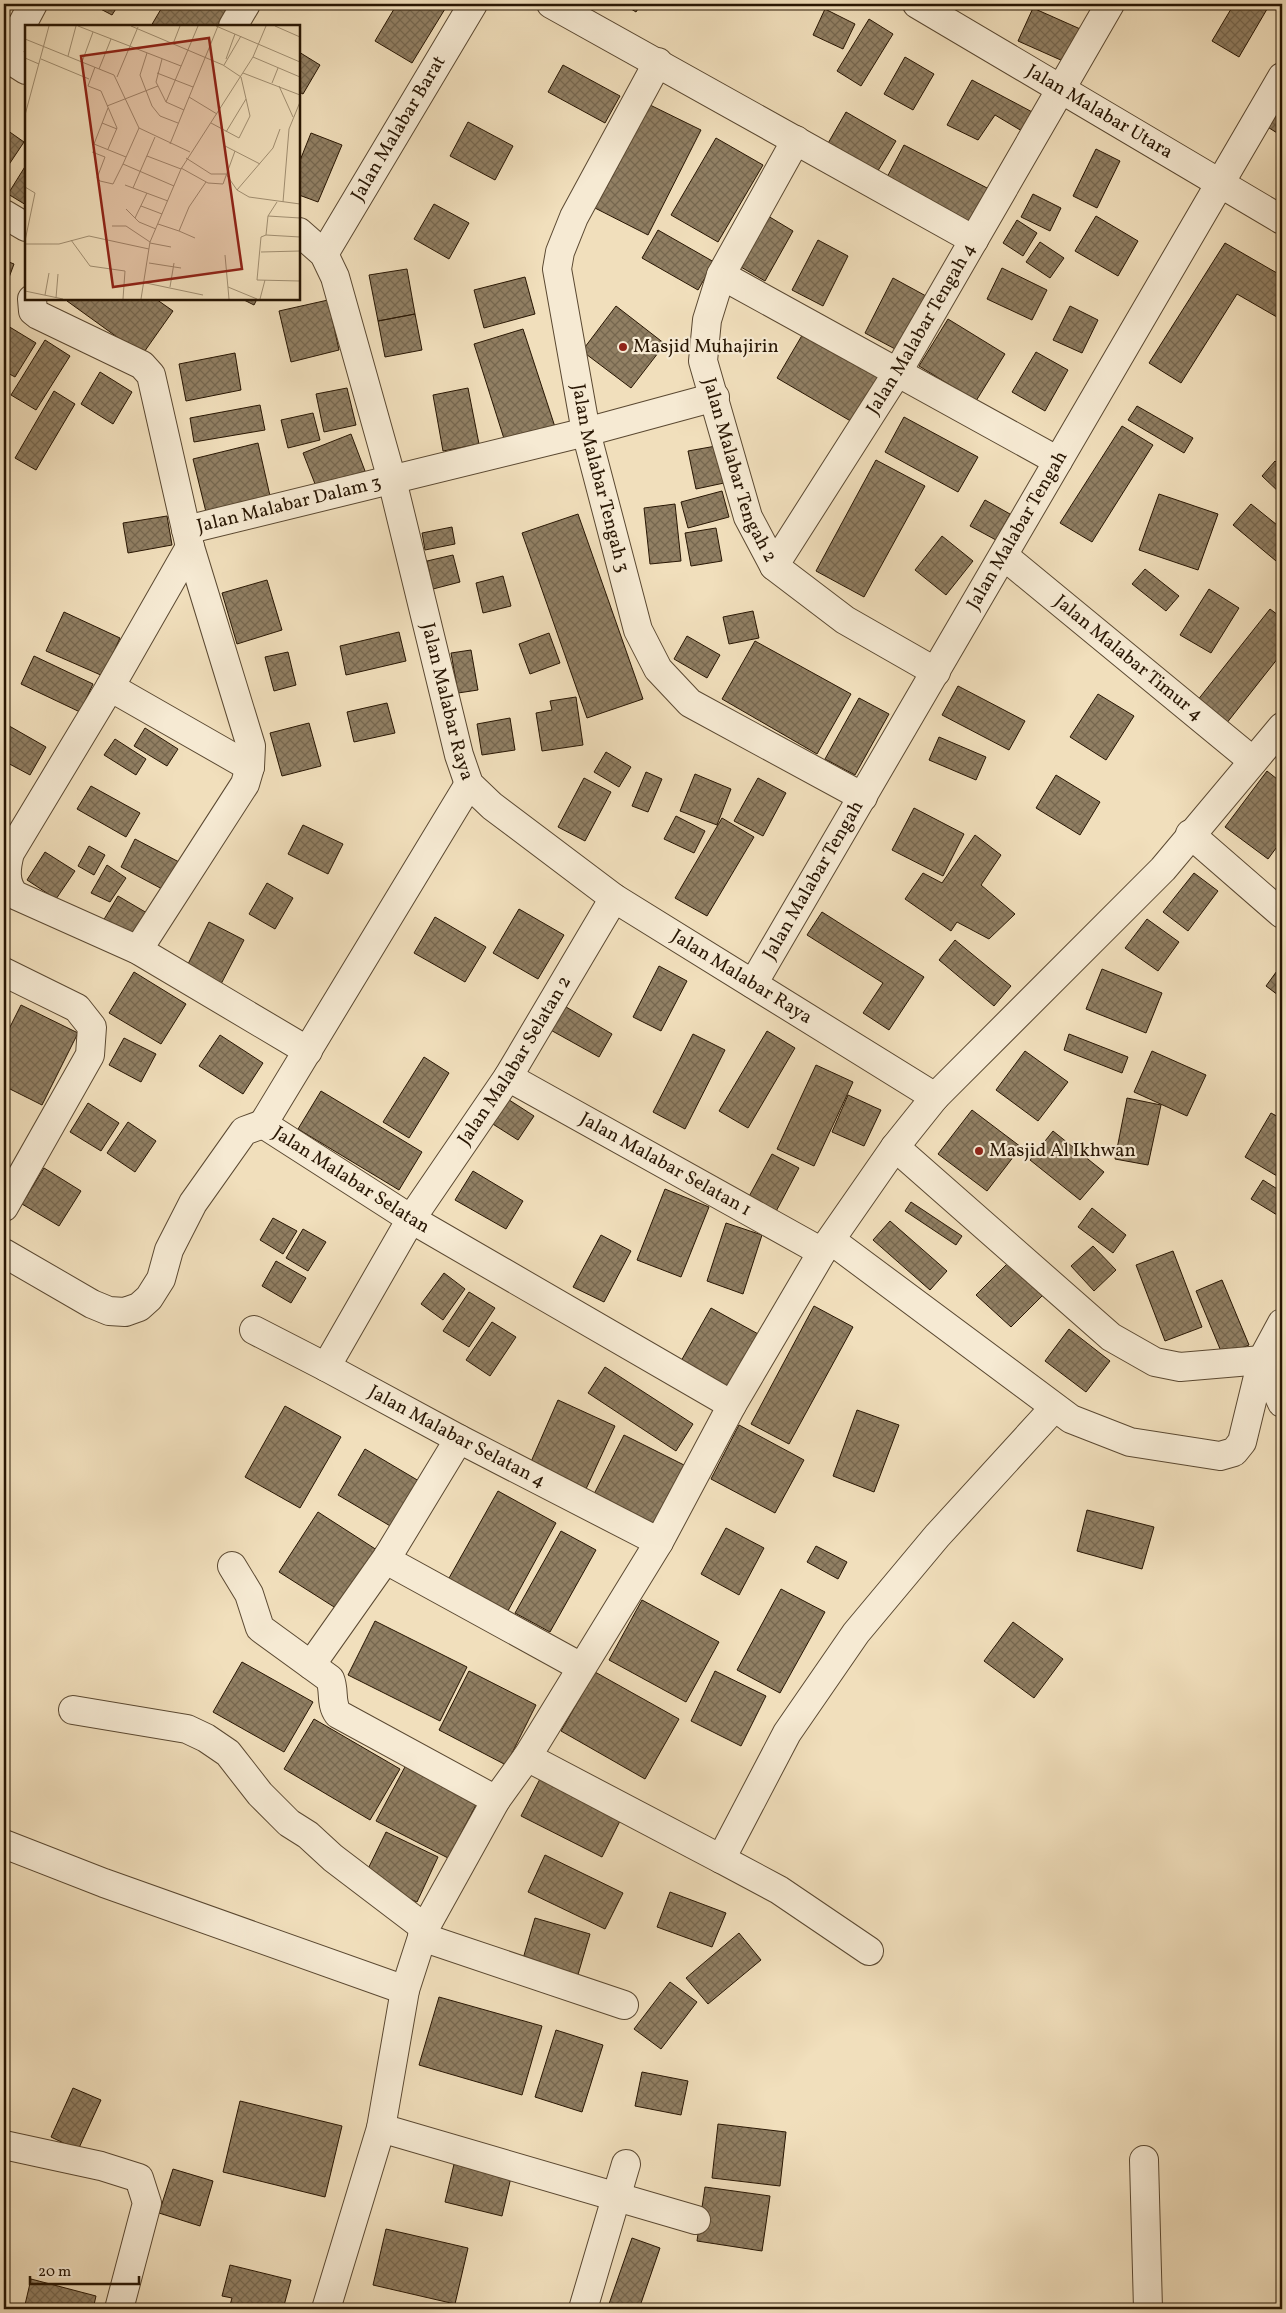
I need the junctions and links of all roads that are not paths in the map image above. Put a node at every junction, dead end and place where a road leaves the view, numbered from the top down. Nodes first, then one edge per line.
1 (33, 4) edge
2 (246, 4) edge
3 (473, 4) edge
4 (551, 4) edge
5 (918, 4) edge
6 (1110, 4) edge
7 (25, 25) edge
8 (234, 25) edge
9 (25, 26) edge
10 (12, 61) edge
11 (658, 62) junction
12 (1282, 78) edge
13 (1062, 90) junction
14 (796, 140) junction
15 (1221, 184) junction
16 (4, 214) edge
17 (1282, 220) edge
18 (25, 226) edge
19 (300, 233) edge
20 (974, 240) junction
21 (324, 254) junction
22 (721, 275) junction
23 (32, 300) edge
24 (897, 373) junction
25 (715, 396) junction
26 (586, 432) junction
27 (1058, 461) junction
28 (392, 480) junction
29 (188, 538) junction
30 (1004, 556) junction
31 (774, 566) junction
32 (936, 672) junction
33 (110, 687) junction
34 (1282, 727) edge
35 (1253, 761) junction
36 (250, 767) junction
37 (469, 784) junction
38 (863, 797) junction
39 (1190, 834) junction
40 (614, 898) junction
41 (1282, 914) edge
42 (138, 950) junction
43 (4, 972) edge
44 (753, 984) junction
45 (308, 1051) junction
46 (508, 1077) junction
47 (935, 1097) junction
48 (263, 1124) junction
49 (895, 1147) junction
50 (4, 1207) edge
51 (411, 1219) junction
52 (827, 1247) junction
53 (4, 1252) edge
54 (1282, 1323) edge
55 (254, 1330) dead end
56 (1262, 1360) junction
57 (326, 1367) junction
58 (1282, 1403) edge
59 (732, 1405) junction
60 (1054, 1408) junction
61 (459, 1439) junction
62 (659, 1542) junction
63 (388, 1556) junction
64 (232, 1566) dead end
65 (311, 1665) junction
66 (581, 1667) junction
67 (73, 1710) dead end
68 (527, 1757) junction
69 (496, 1800) junction
70 (4, 1844) edge
71 (721, 1860) junction
72 (424, 1933) junction
73 (869, 1951) dead end
74 (405, 1990) junction
75 (624, 2005) dead end
76 (381, 2128) junction
77 (4, 2145) edge
78 (1144, 2160) dead end
79 (626, 2164) dead end
80 (617, 2197) junction
81 (696, 2220) dead end
82 (119, 2309) edge
83 (326, 2309) edge
84 (583, 2309) edge
85 (1148, 2309) edge

1 - 7 street
2 - 8 street
3 - 21 street, Jalan Malabar Barat
4 - 11 street
5 - 13 street, Jalan Malabar Utara
6 - 13 street, Jalan Malabar Tengah 4
9 - 10 street
11 - 14 street
11 - 26 street, Jalan Malabar Tengah 3
12 - 15 street, Jalan Malabar Tengah
13 - 15 street, Jalan Malabar Utara
13 - 20 street, Jalan Malabar Tengah 4
14 - 20 street
14 - 22 street, Jalan Malabar Tengah 2
15 - 17 street, Jalan Malabar Utara
15 - 27 street, Jalan Malabar Tengah
16 - 18 street
19 - 21 street, Jalan Malabar Raya
20 - 24 street, Jalan Malabar Tengah 4
21 - 28 street, Jalan Malabar Raya
22 - 24 street
22 - 25 street, Jalan Malabar Tengah 2
23 - 29 street
24 - 27 street
24 - 31 street, Jalan Malabar Tengah 4
25 - 26 street, Jalan Malabar Dalam 3
25 - 31 street, Jalan Malabar Tengah 2
26 - 28 street, Jalan Malabar Dalam 3
26 - 38 street, Jalan Malabar Tengah 3
27 - 30 street, Jalan Malabar Tengah
28 - 29 street, Jalan Malabar Dalam 3
28 - 37 street, Jalan Malabar Raya
29 - 33 street
29 - 36 street
30 - 32 street, Jalan Malabar Tengah
30 - 35 street, Jalan Malabar Timur 4
31 - 32 street, Jalan Malabar Tengah 2
32 - 38 street, Jalan Malabar Tengah
33 - 36 street
33 - 42 street
34 - 35 street
35 - 39 street
36 - 42 street
37 - 40 street, Jalan Malabar Raya
37 - 45 street, Jalan Malabar Selatan
38 - 44 street, Jalan Malabar Tengah
39 - 41 street
39 - 47 street
40 - 44 street, Jalan Malabar Raya
40 - 46 street, Jalan Malabar Selatan 2
42 - 45 street
43 - 50 street
44 - 47 street, Jalan Malabar Raya
45 - 48 street, Jalan Malabar Selatan
46 - 51 street, Jalan Malabar Selatan 2
46 - 52 street, Jalan Malabar Selatan 1
47 - 49 street
48 - 51 street, Jalan Malabar Selatan
48 - 53 street
49 - 52 street
49 - 56 street
51 - 57 street, Jalan Malabar Selatan 2
51 - 59 street, Jalan Malabar Selatan
52 - 59 street
52 - 60 street, Jalan Malabar Selatan 1
54 - 56 street, Jalan Malabar Selatan 1
55 - 57 street, Jalan Malabar Selatan 4
56 - 58 street
56 - 60 street, Jalan Malabar Selatan 1
57 - 61 street, Jalan Malabar Selatan 4
59 - 62 street
60 - 71 street
61 - 62 street, Jalan Malabar Selatan 4
61 - 63 street
62 - 66 street
63 - 65 street
63 - 66 street
64 - 65 street
65 - 69 street
66 - 68 street
67 - 72 street
68 - 69 street
68 - 71 street
69 - 72 street
70 - 74 street
71 - 73 street
72 - 74 street
72 - 75 street
74 - 76 street
76 - 80 street
76 - 83 street
77 - 82 street
78 - 85 street
79 - 80 street
80 - 81 street
80 - 84 street

